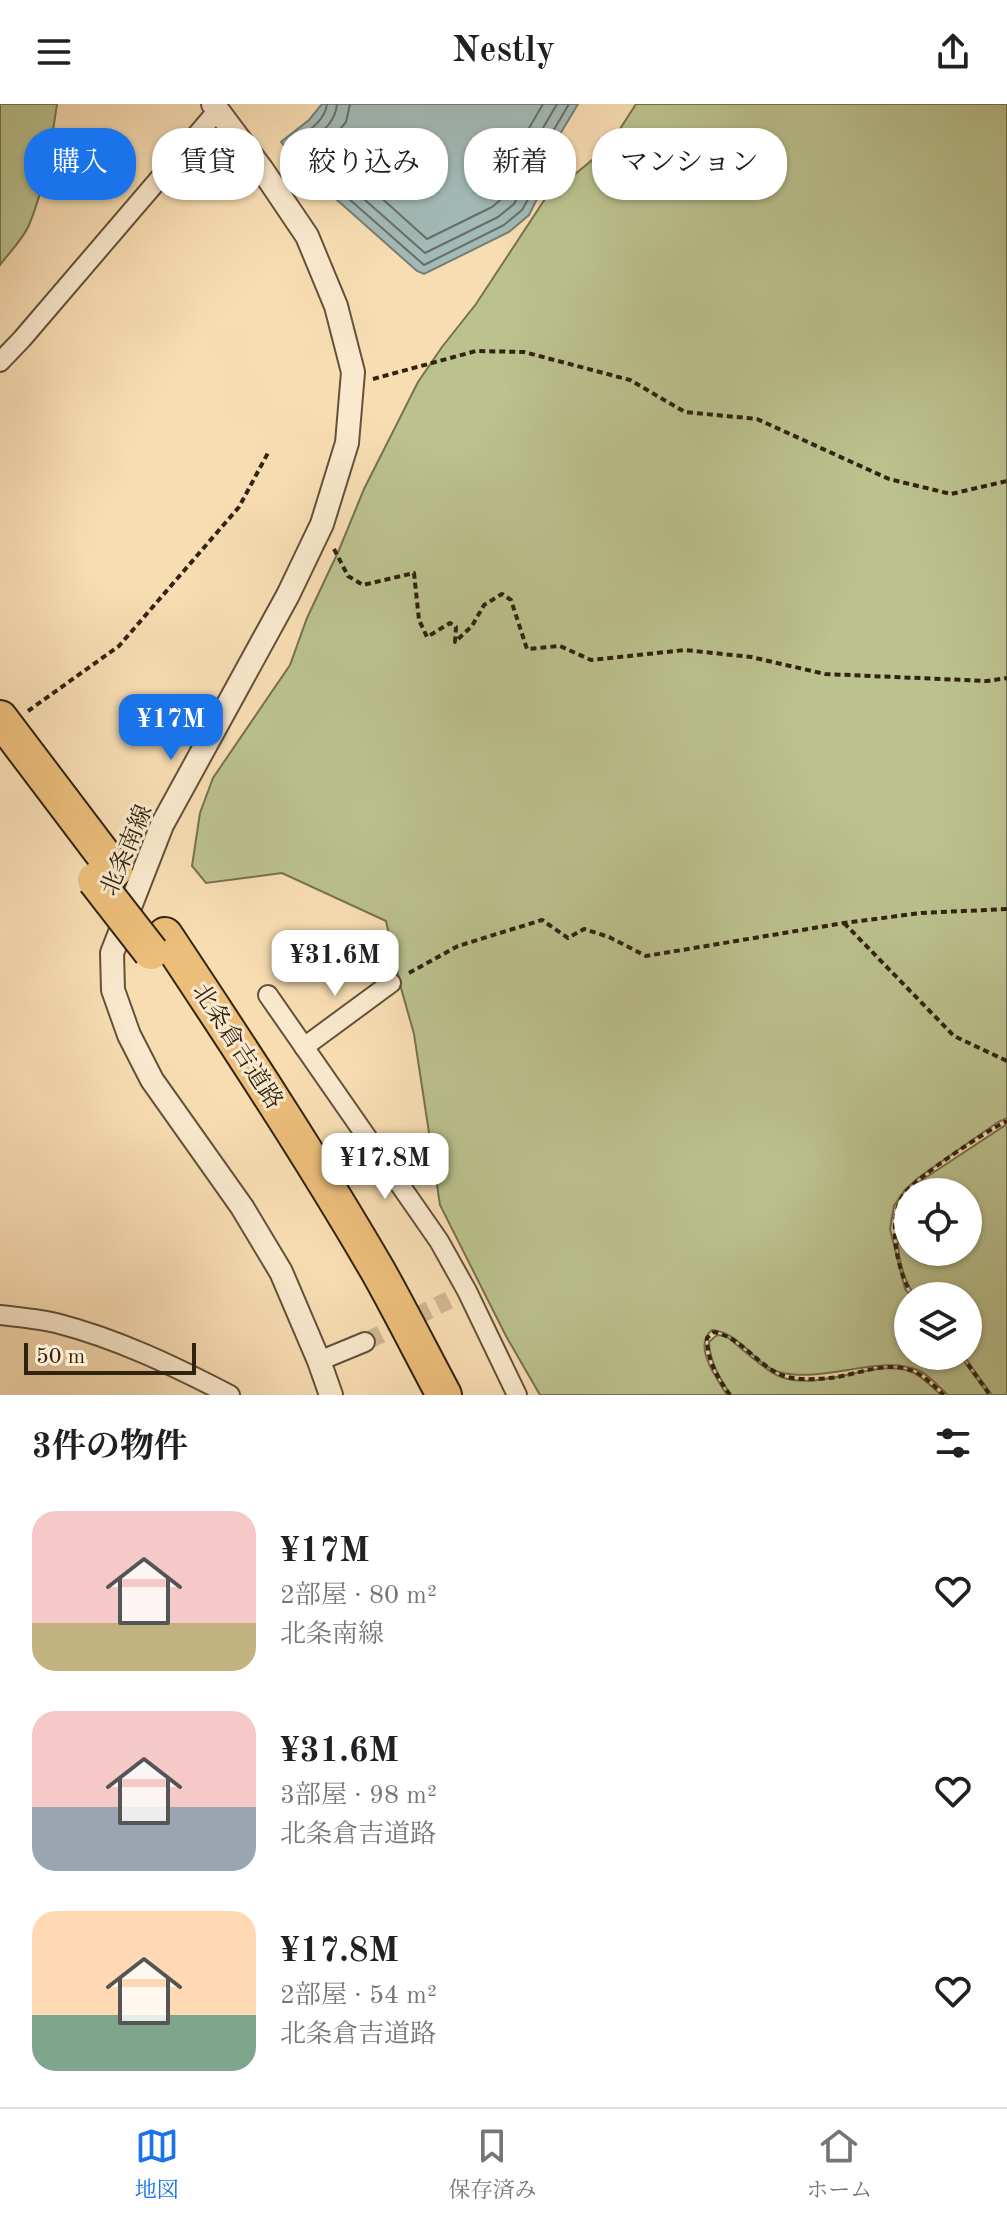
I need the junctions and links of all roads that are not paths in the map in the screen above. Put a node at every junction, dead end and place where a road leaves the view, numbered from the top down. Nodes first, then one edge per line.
1 (215, 107) edge
2 (0, 362) edge
3 (12, 716) edge
4 (0, 756) edge
5 (105, 875) junction
6 (158, 944) junction
7 (391, 983) road end
8 (268, 995) dead end
9 (304, 1047) junction
10 (467, 1291) junction
11 (449, 1300) tunnel mouth
12 (0, 1315) edge
13 (365, 1342) tunnel mouth
14 (319, 1361) junction
15 (230, 1395) edge
16 (331, 1395) edge
17 (419, 1395) edge
18 (444, 1395) edge
19 (517, 1395) edge

1 - 2 street
1 - 14 street, 北条南線
3 - 5 highway, 北条倉吉道路
4 - 5 highway, 北条倉吉道路
5 - 6 highway, 北条倉吉道路
6 - 17 highway, 北条倉吉道路
6 - 18 highway, 北条倉吉道路
7 - 9 street
8 - 9 street
9 - 10 street
10 - 11 street
10 - 19 street
12 - 15 street
13 - 14 street
14 - 16 street, 北条南線

